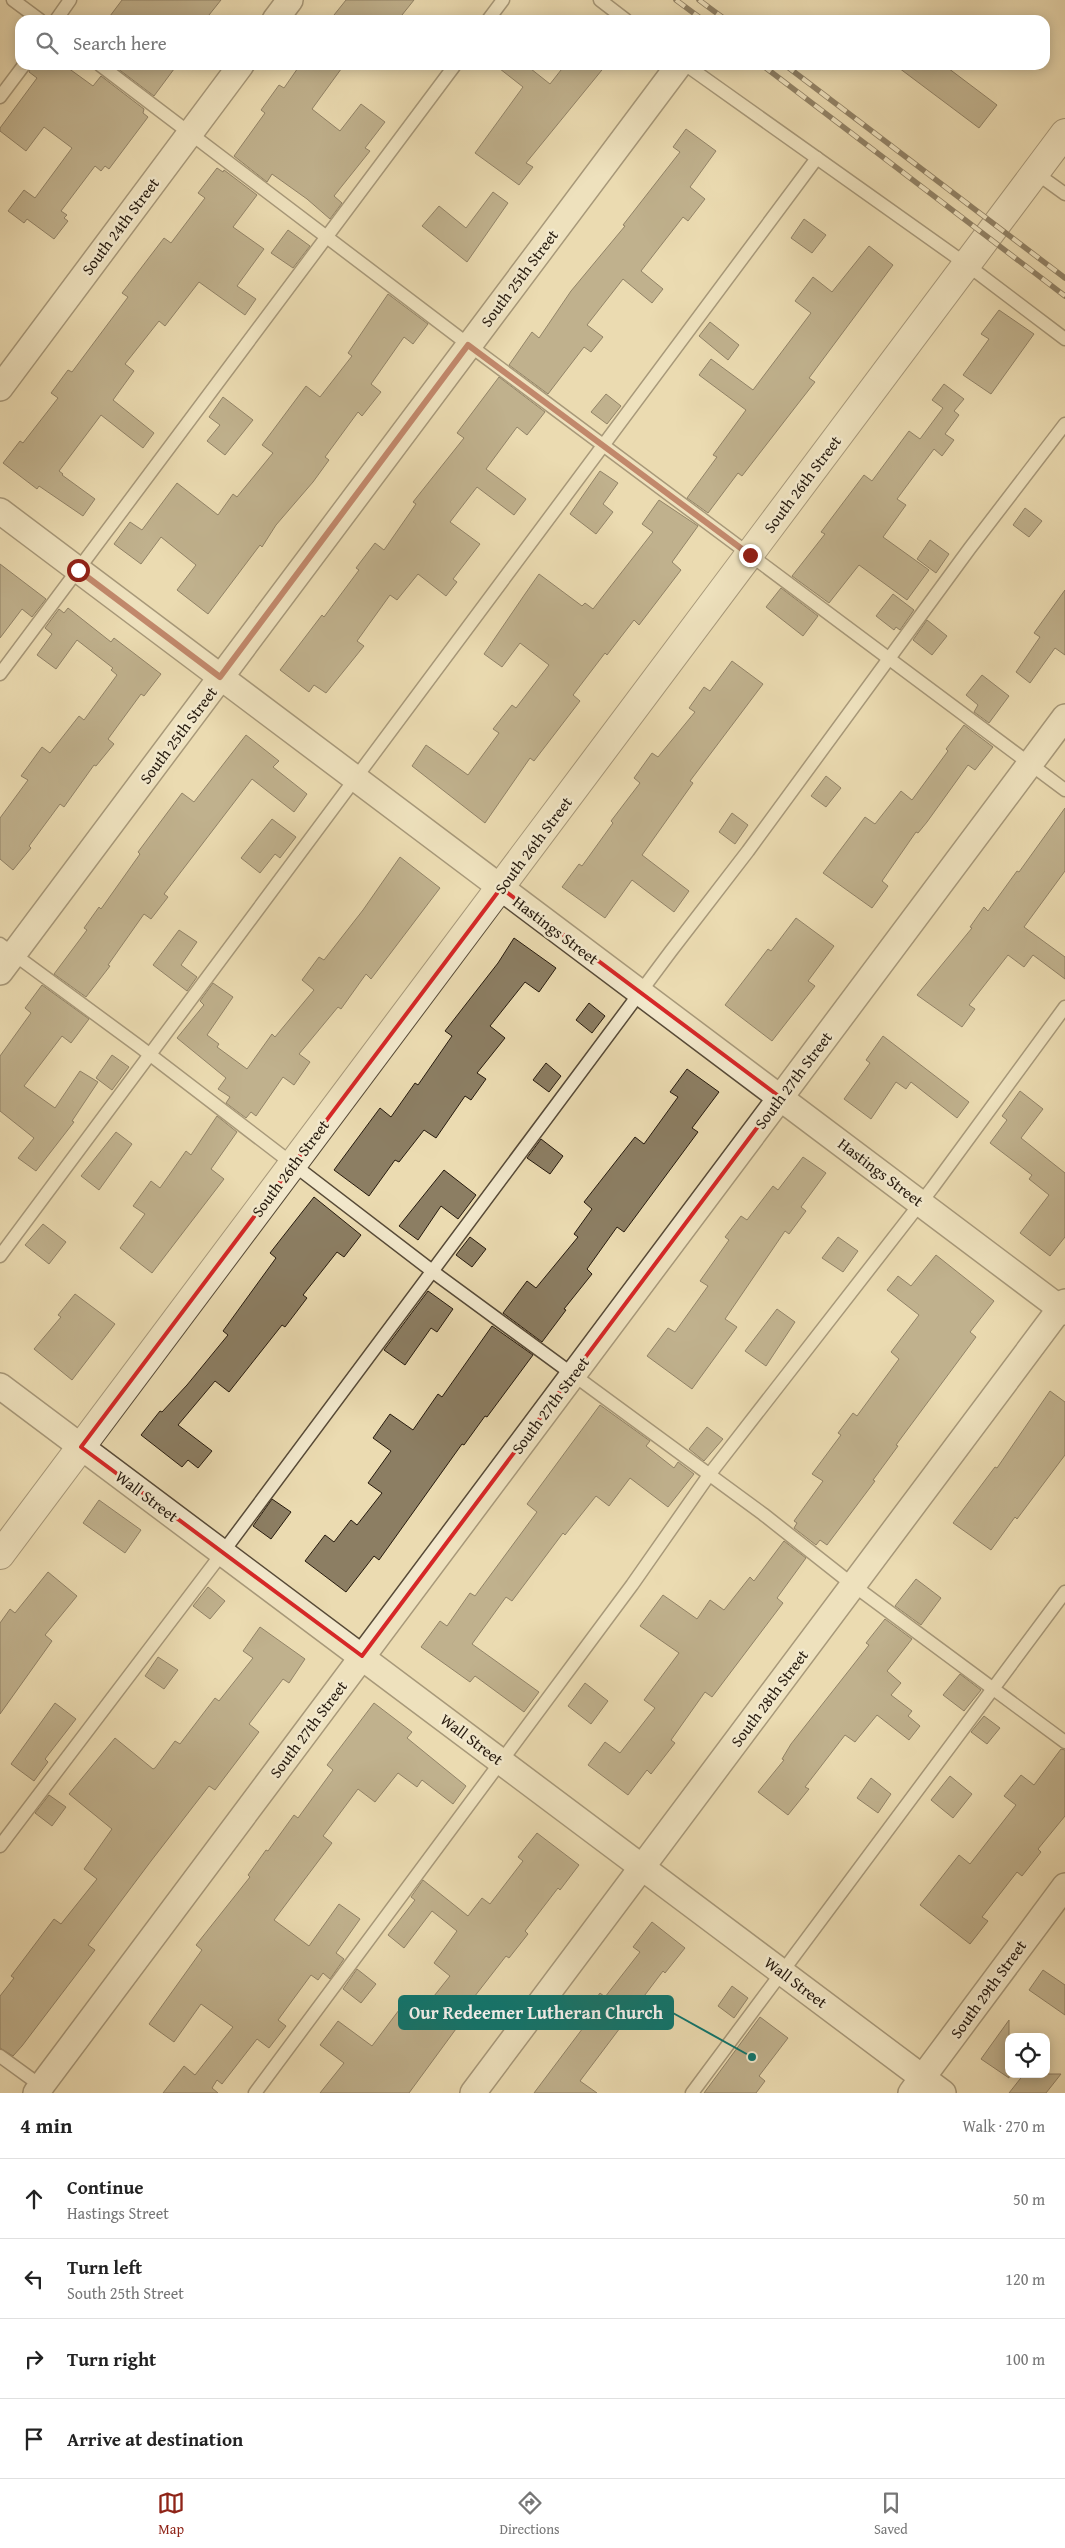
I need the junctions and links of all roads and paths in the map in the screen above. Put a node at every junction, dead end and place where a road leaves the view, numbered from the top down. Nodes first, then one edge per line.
1 (13, 0) edge
2 (70, 0) edge
3 (290, 0) edge
4 (503, 0) edge
5 (600, 0) edge
6 (33, 15) edge
7 (60, 15) edge
8 (279, 15) edge
9 (492, 15) edge
10 (620, 15) edge
11 (20, 70) edge
12 (107, 70) edge
13 (237, 70) edge
14 (451, 70) edge
15 (676, 70) edge
16 (693, 70) edge
17 (0, 97) edge
18 (1065, 133) edge
19 (190, 134) junction
20 (817, 158) junction
21 (1036, 173) junction
22 (1065, 194) edge
23 (327, 236) junction
24 (966, 264) junction
25 (1065, 339) edge
26 (468, 345) junction
27 (0, 388) edge
28 (1065, 424) edge
29 (604, 445) junction
30 (0, 511) edge
31 (750, 555) junction
32 (78, 570) junction
33 (890, 661) junction
34 (0, 674) edge
35 (220, 677) junction
36 (1065, 717) edge
37 (1029, 764) junction
38 (356, 778) junction
39 (1065, 790) edge
40 (501, 888) junction
41 (5, 957) edge
42 (640, 992) junction
43 (1065, 1008) edge
44 (149, 1055) junction
45 (780, 1097) junction
46 (293, 1163) junction
47 (920, 1202) junction
48 (0, 1256) edge
49 (432, 1270) junction
50 (1063, 1308) edge
51 (573, 1374) junction
52 (0, 1386) edge
53 (81, 1447) junction
54 (709, 1475) junction
55 (222, 1552) junction
56 (0, 1555) edge
57 (853, 1585) junction
58 (1065, 1592) edge
59 (362, 1656) junction
60 (993, 1689) junction
61 (1065, 1742) edge
62 (501, 1762) junction
63 (0, 1846) edge
64 (642, 1867) junction
65 (1065, 1886) edge
66 (782, 1972) junction
67 (0, 2056) edge
68 (917, 2085) edge
69 (42, 2091) edge
70 (255, 2093) edge
71 (473, 2093) edge
72 (692, 2093) edge
73 (943, 2093) edge

1 - 6 lane
2 - 7 lane
3 - 8 street
4 - 9 lane
5 - 10 lane
11 - 17 lane
12 - 19 lane
13 - 19 street, South 24th Street
14 - 23 lane
15 - 26 street, South 25th Street
16 - 20 lane
18 - 21 street, South 26th Street
19 - 23 lane
19 - 27 street, South 24th Street
20 - 24 lane
20 - 29 lane
21 - 22 lane
21 - 24 street, South 26th Street
23 - 26 lane
23 - 32 lane
24 - 25 lane
24 - 31 street, South 26th Street
26 - 29 lane
26 - 35 street, South 25th Street
28 - 33 lane
29 - 31 lane
29 - 38 lane
30 - 32 street, Hastings Street
31 - 33 lane
31 - 40 street, South 26th Street
32 - 34 lane
32 - 35 street, Hastings Street
33 - 37 lane
33 - 42 lane
35 - 38 street, Hastings Street
35 - 41 street, South 25th Street
36 - 37 street, South 27th Street
37 - 39 lane
37 - 45 street, South 27th Street
38 - 40 street, Hastings Street
38 - 44 lane
40 - 42 street, Hastings Street
40 - 46 street, South 26th Street
41 - 44 lane
42 - 45 street, Hastings Street
42 - 49 lane
43 - 47 lane
44 - 46 lane
44 - 48 lane
45 - 47 street, Hastings Street
45 - 51 street, South 27th Street
46 - 49 lane
46 - 53 street, South 26th Street
47 - 50 street, Hastings Street
47 - 54 lane
49 - 51 lane
49 - 55 lane
50 - 57 street, South 28th Street
51 - 54 lane
51 - 59 street, South 27th Street
52 - 53 street, Wall Street
53 - 55 street, Wall Street
53 - 56 street, South 26th Street
54 - 57 lane
54 - 62 lane
55 - 59 street, Wall Street
55 - 63 lane
57 - 60 lane
57 - 64 street, South 28th Street
58 - 60 lane
59 - 62 street, Wall Street
59 - 69 street, South 27th Street
60 - 61 lane
60 - 66 lane
62 - 64 street, Wall Street
62 - 70 lane
64 - 66 street, Wall Street
64 - 71 street, South 28th Street
65 - 68 street, South 29th Street
66 - 68 street, Wall Street
66 - 72 lane
67 - 69 lane
68 - 73 street, Wall Street

